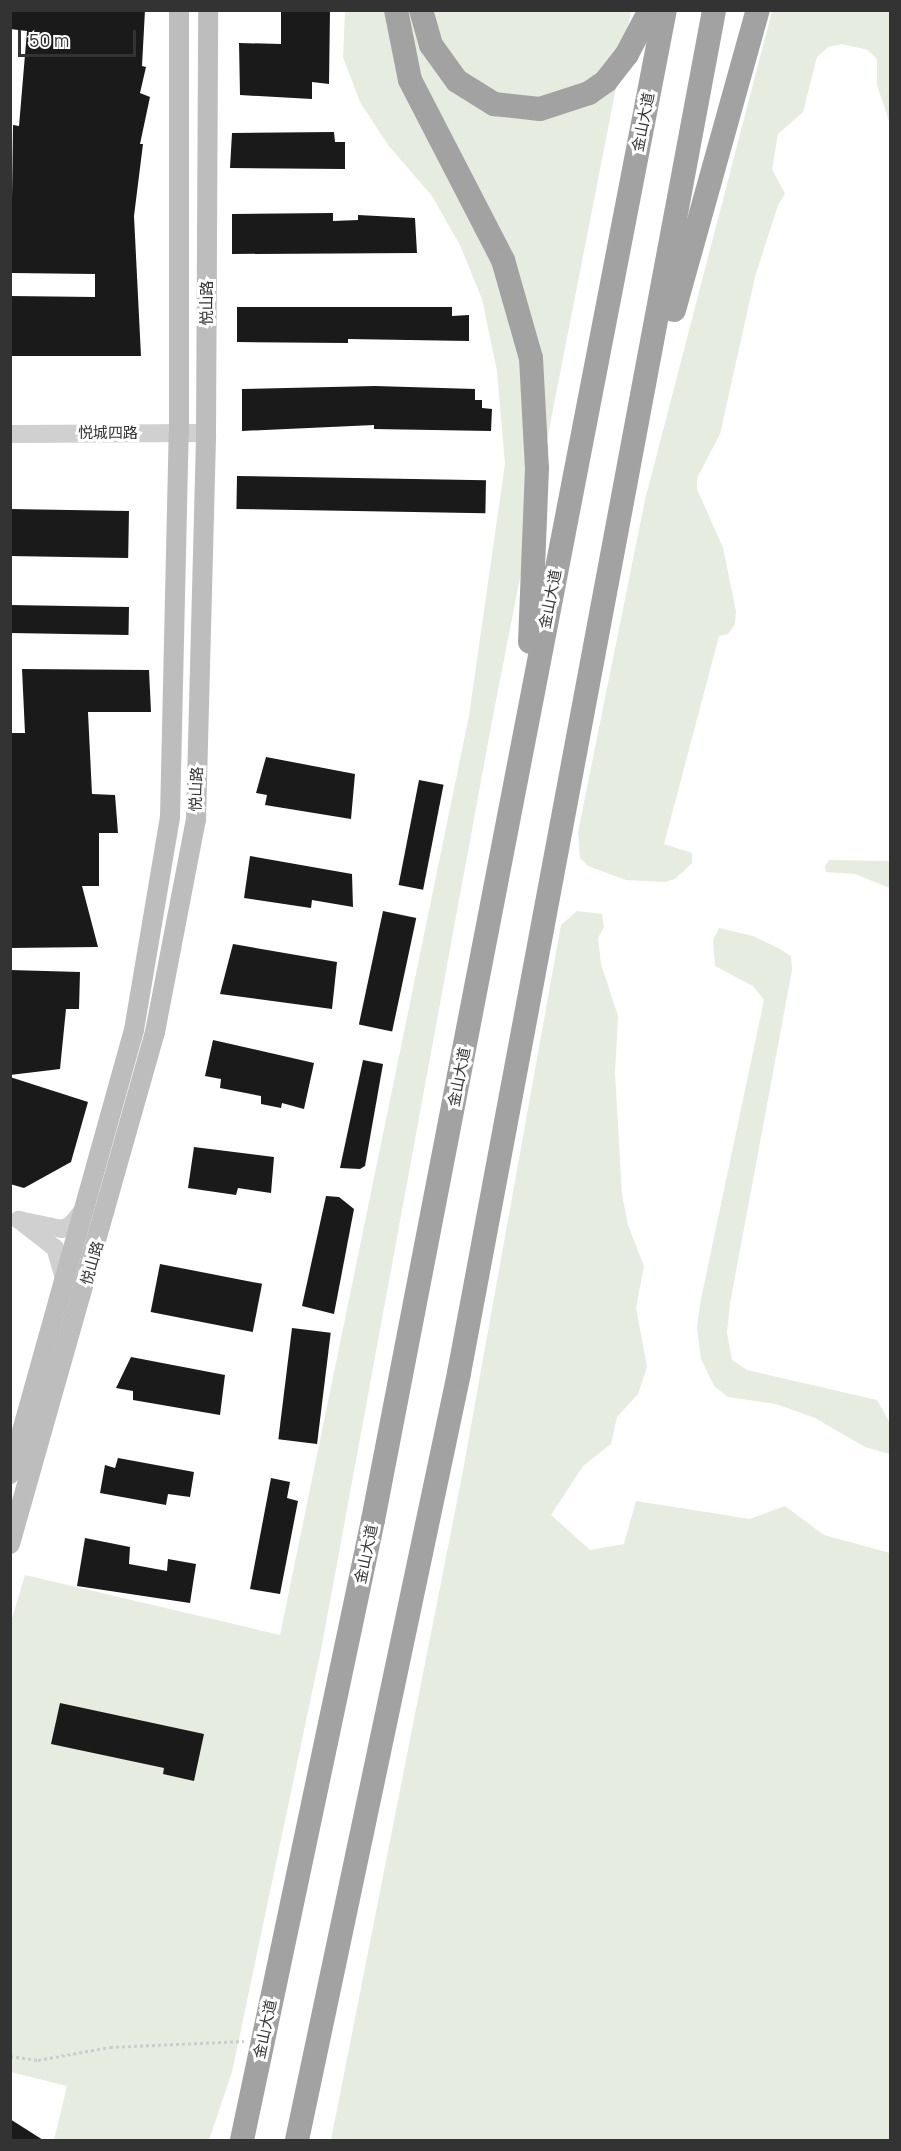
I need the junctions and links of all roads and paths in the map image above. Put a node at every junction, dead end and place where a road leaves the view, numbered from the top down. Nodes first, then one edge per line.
1 (179, 10) edge
2 (208, 10) edge
3 (396, 10) edge
4 (422, 10) edge
5 (650, 10) edge
6 (665, 10) edge
7 (714, 10) edge
8 (758, 10) edge
9 (179, 433) junction
10 (206, 433) junction
11 (10, 434) edge
12 (633, 454) junction
13 (527, 720) junction
14 (88, 1204) junction
15 (15, 1219) edge
16 (65, 1286) junction
17 (10, 1474) edge
18 (10, 1544) edge
19 (247, 2041) dead end
20 (10, 2056) edge
21 (256, 2069) junction
22 (231, 2140) edge
23 (242, 2140) edge
24 (297, 2140) edge

1 - 9 main road, 悦山路
2 - 10 main road, 悦山路
3 - 13 highway
4 - 5 highway
6 - 13 highway, 金山大道
7 - 12 highway
8 - 12 highway
9 - 10 street, 悦城四路
9 - 11 street, 悦城四路
9 - 14 main road, 悦山路
10 - 18 main road, 悦山路
12 - 24 highway
13 - 21 highway, 金山大道
14 - 15 street
14 - 16 main road, 悦山路
15 - 16 street
16 - 17 main road, 悦山路
19 - 20 path
21 - 22 highway
21 - 23 highway, 金山大道

